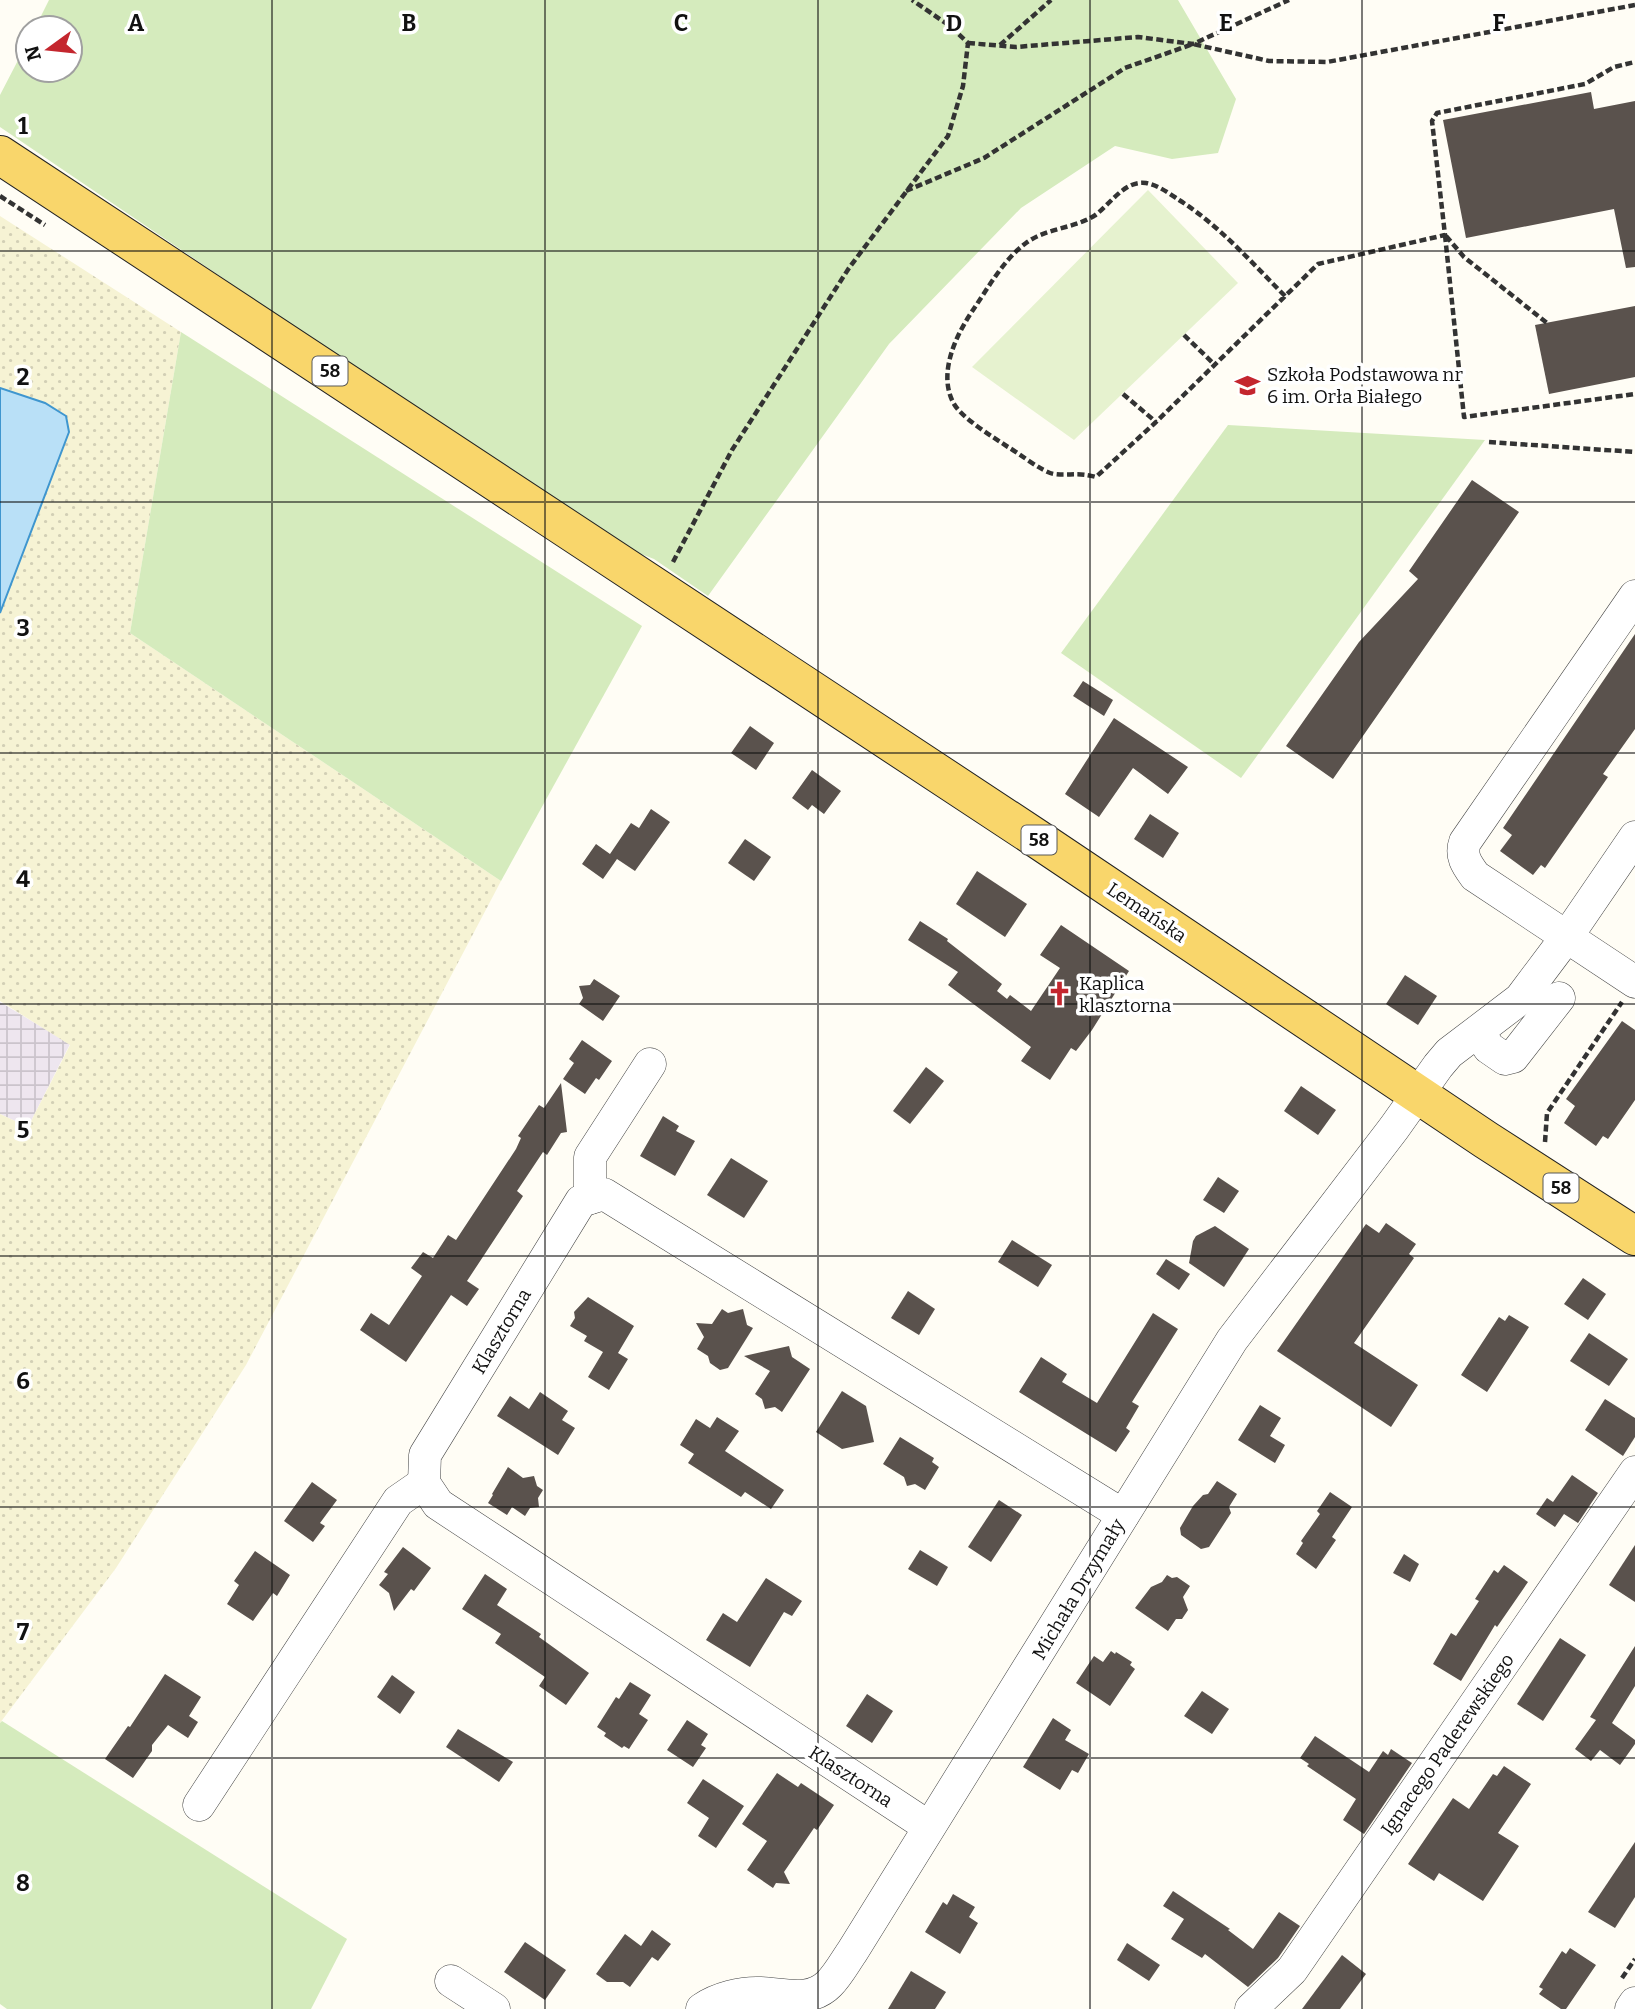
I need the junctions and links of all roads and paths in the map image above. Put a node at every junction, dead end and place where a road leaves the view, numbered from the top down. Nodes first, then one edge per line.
1 (912, 0) edge
2 (1051, 0) edge
3 (1289, 0) edge
4 (1635, 5) edge
5 (968, 43) junction
6 (1193, 44) junction
7 (1000, 45) junction
8 (1635, 62) edge
9 (0, 155) edge
10 (906, 191) junction
11 (1446, 235) junction
12 (1285, 296) junction
13 (1547, 323) dead end
14 (1184, 335) dead end
15 (1214, 365) junction
16 (1123, 394) dead end
17 (1635, 394) edge
18 (1156, 422) junction
19 (1489, 443) dead end
20 (1635, 452) edge
21 (659, 589) junction
22 (1635, 596) edge
23 (1635, 837) edge
24 (1568, 935) junction
25 (1630, 989) edge
26 (1559, 998) dead end
27 (1611, 1019) junction
28 (1618, 1025) dead end
29 (1479, 1032) junction
30 (1587, 1056) junction
31 (1593, 1061) dead end
32 (650, 1064) dead end
33 (1563, 1090) junction
34 (1418, 1094) junction
35 (1570, 1094) dead end
36 (1545, 1150) dead end
37 (590, 1198) junction
38 (1635, 1236) edge
39 (1635, 1472) edge
40 (424, 1483) junction
41 (1123, 1515) junction
42 (198, 1805) dead end
43 (929, 1827) junction
44 (451, 1981) dead end
45 (1635, 2003) edge
46 (494, 2009) edge
47 (702, 2009) edge
48 (1251, 2009) edge
49 (1631, 2009) edge

1 - 5 path
2 - 7 path
3 - 6 path
4 - 6 path
5 - 7 path
5 - 10 path
6 - 7 path
6 - 10 path
8 - 11 path
9 - 21 main road, 58
10 - 21 path
11 - 12 path
11 - 13 path
11 - 17 path
12 - 15 path
12 - 18 path
14 - 15 path
15 - 18 path
16 - 18 path
19 - 20 path
21 - 34 main road, Lemańska / 58
22 - 24 street
23 - 24 street, Michała Drzymały
24 - 25 street
24 - 29 street, Michała Drzymały
25 - 27 path
26 - 29 street
27 - 28 path
27 - 30 path
29 - 34 street, Michała Drzymały
30 - 31 path
30 - 33 path
32 - 37 street
33 - 35 path
33 - 36 path
34 - 38 main road, Lemańska / 58
34 - 41 street, Michała Drzymały
37 - 40 street, Klasztorna
37 - 41 street
39 - 48 street, Ignacego Paderewskiego
40 - 42 street
40 - 43 street, Klasztorna
41 - 43 street, Michała Drzymały
43 - 47 street, Michała Drzymały
44 - 46 street
45 - 49 street

